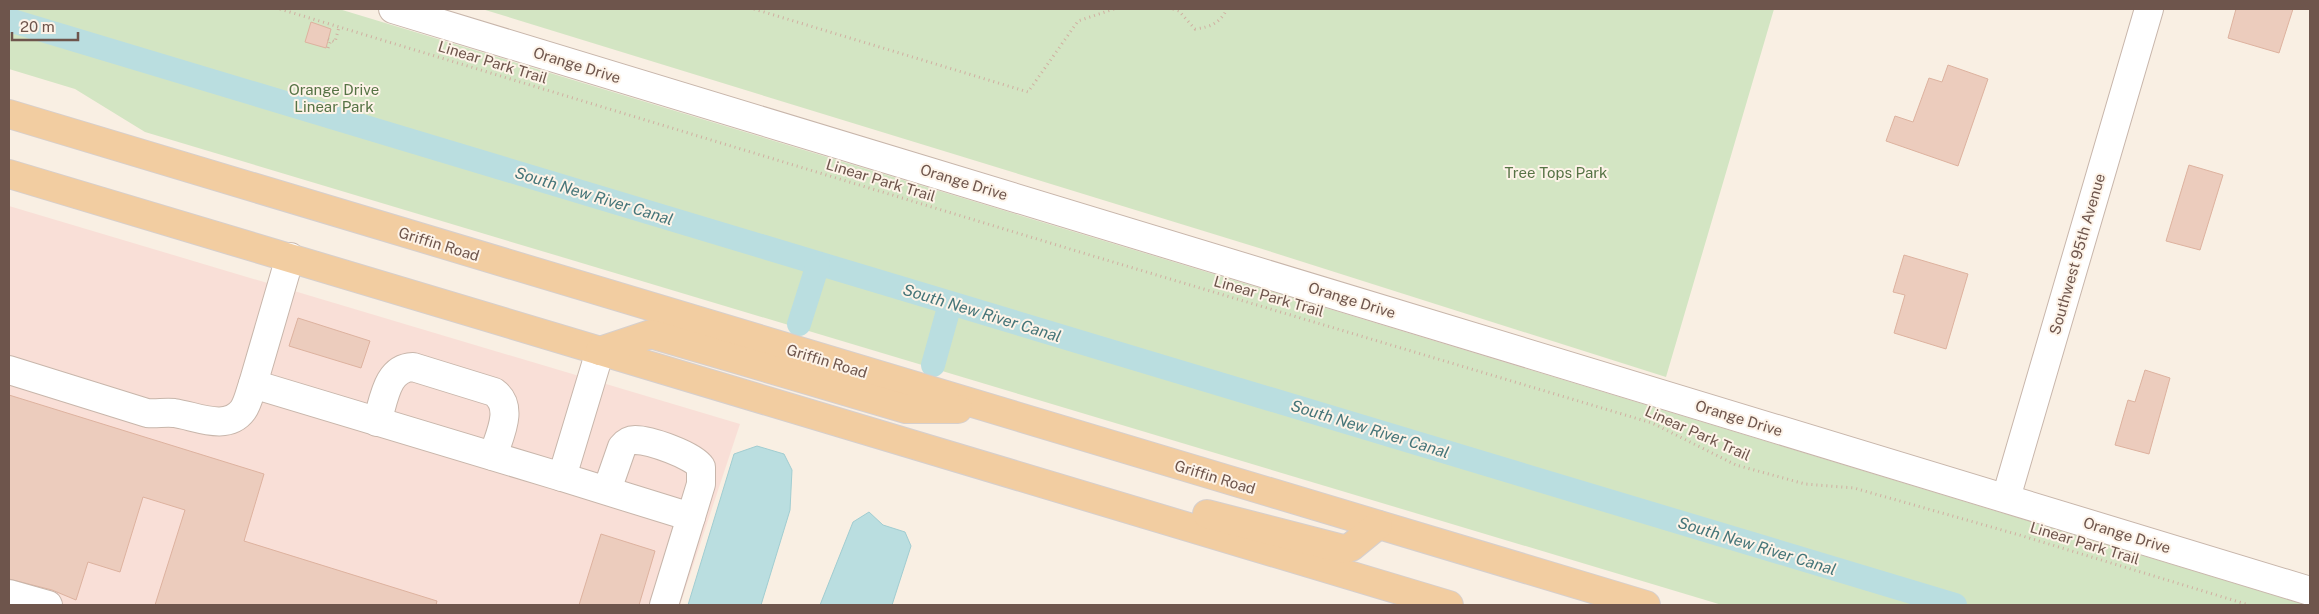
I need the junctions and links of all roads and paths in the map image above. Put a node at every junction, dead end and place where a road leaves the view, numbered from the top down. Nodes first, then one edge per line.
1 (280, 9) edge
2 (393, 9) edge
3 (754, 9) edge
4 (1114, 9) edge
5 (1172, 9) edge
6 (1227, 9) edge
7 (2149, 9) edge
8 (339, 27) junction
9 (328, 48) dead end
10 (9, 114) edge
11 (9, 174) edge
12 (290, 257) junction
13 (600, 351) junction
14 (9, 370) edge
15 (252, 384) junction
16 (987, 409) junction
17 (377, 422) junction
18 (493, 456) junction
19 (562, 477) junction
20 (1032, 480) junction
21 (607, 490) junction
22 (2006, 498) junction
23 (691, 517) junction
24 (1378, 525) junction
25 (2310, 592) edge
26 (9, 594) edge
27 (48, 605) edge
28 (664, 605) edge
29 (1449, 605) edge
30 (1646, 605) edge
31 (2249, 605) edge

1 - 8 path, Linear Park Trail
2 - 22 street, Orange Drive
3 - 4 path
5 - 6 path
7 - 22 street, Southwest 95th Avenue
8 - 9 path
8 - 31 path, Linear Park Trail
10 - 16 main road, Griffin Road
11 - 12 main road
12 - 13 main road
12 - 15 street
13 - 16 main road
13 - 19 street
13 - 20 main road
14 - 15 street
15 - 17 street
16 - 24 main road, Griffin Road
17 - 18 street
17 - 18 street
18 - 19 street
19 - 21 street
20 - 24 main road
20 - 29 main road
21 - 23 street
21 - 23 street
22 - 25 street, Orange Drive
23 - 28 street
24 - 30 main road, Griffin Road
26 - 27 street

